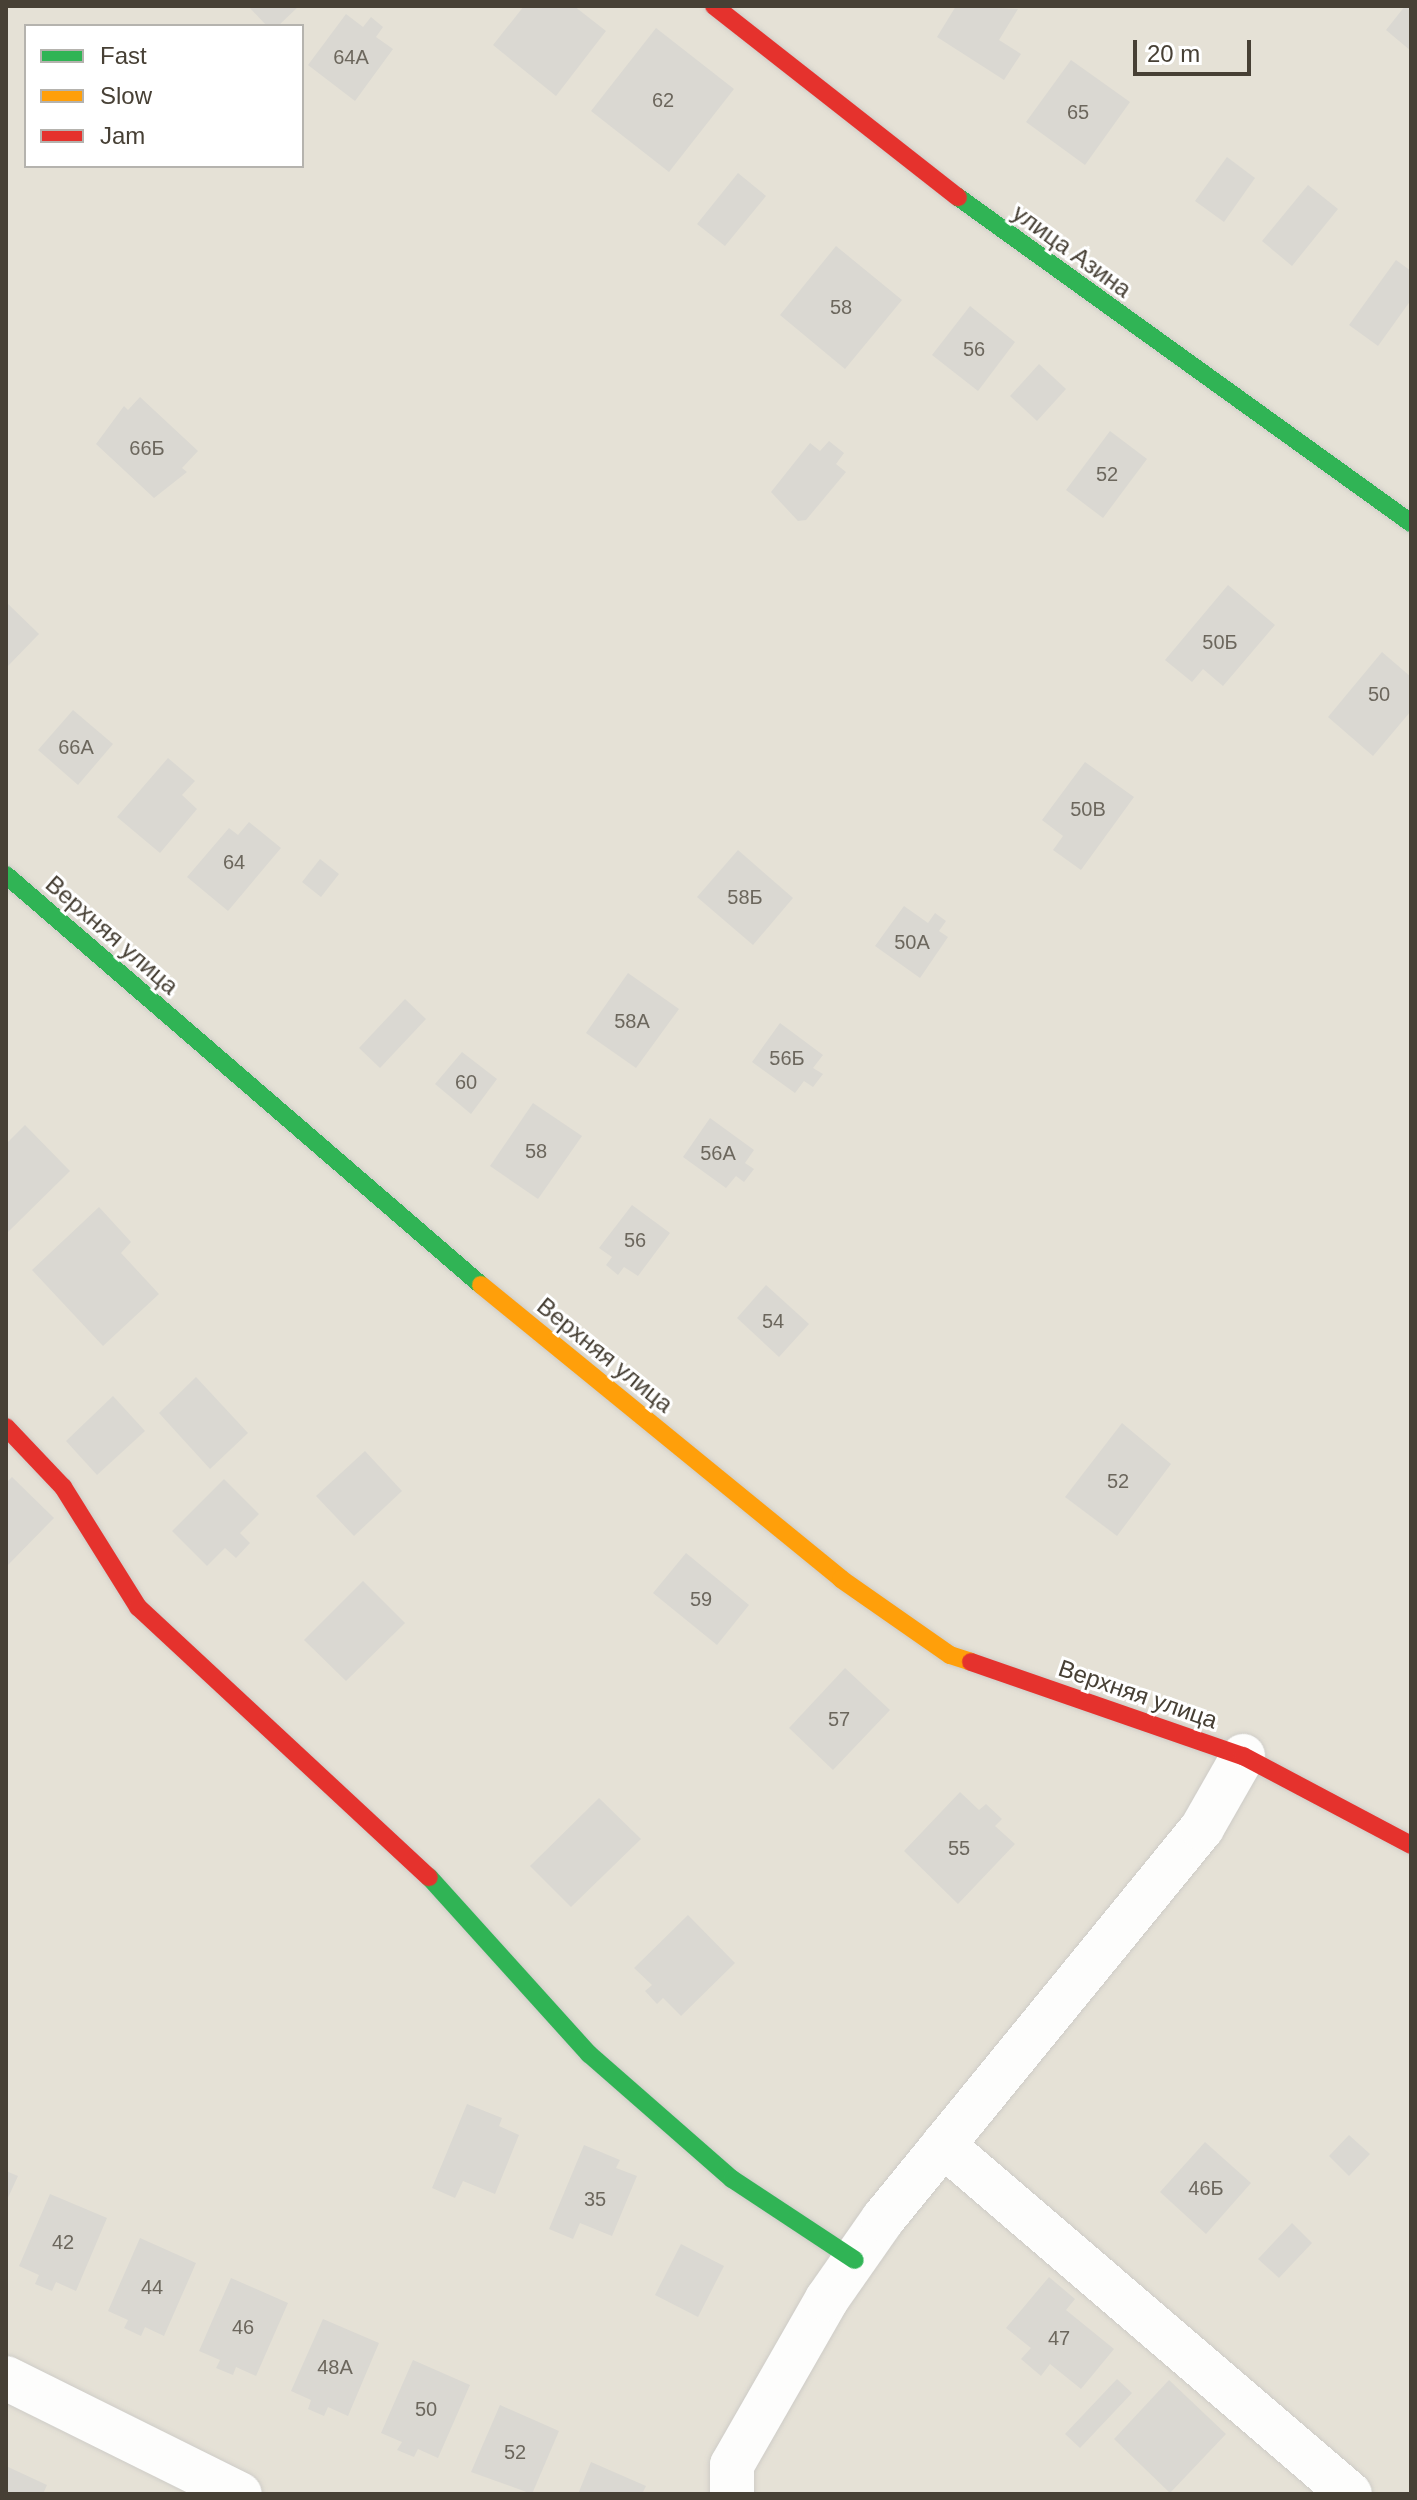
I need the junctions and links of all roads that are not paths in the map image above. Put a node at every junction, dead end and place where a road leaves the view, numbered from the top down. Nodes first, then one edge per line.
1 (714, 6) edge
2 (1411, 523) edge
3 (6, 875) edge
4 (6, 1427) edge
5 (1243, 1756) junction
6 (1411, 1845) edge
7 (943, 2145) junction
8 (855, 2260) junction
9 (6, 2378) edge
10 (240, 2494) edge
11 (732, 2494) edge
12 (1350, 2494) edge

1 - 2 street, улица Азина
3 - 5 street, Верхняя улица
4 - 8 street
5 - 6 street, Верхняя улица
5 - 7 street
7 - 8 street
7 - 12 street
8 - 11 street
9 - 10 street

